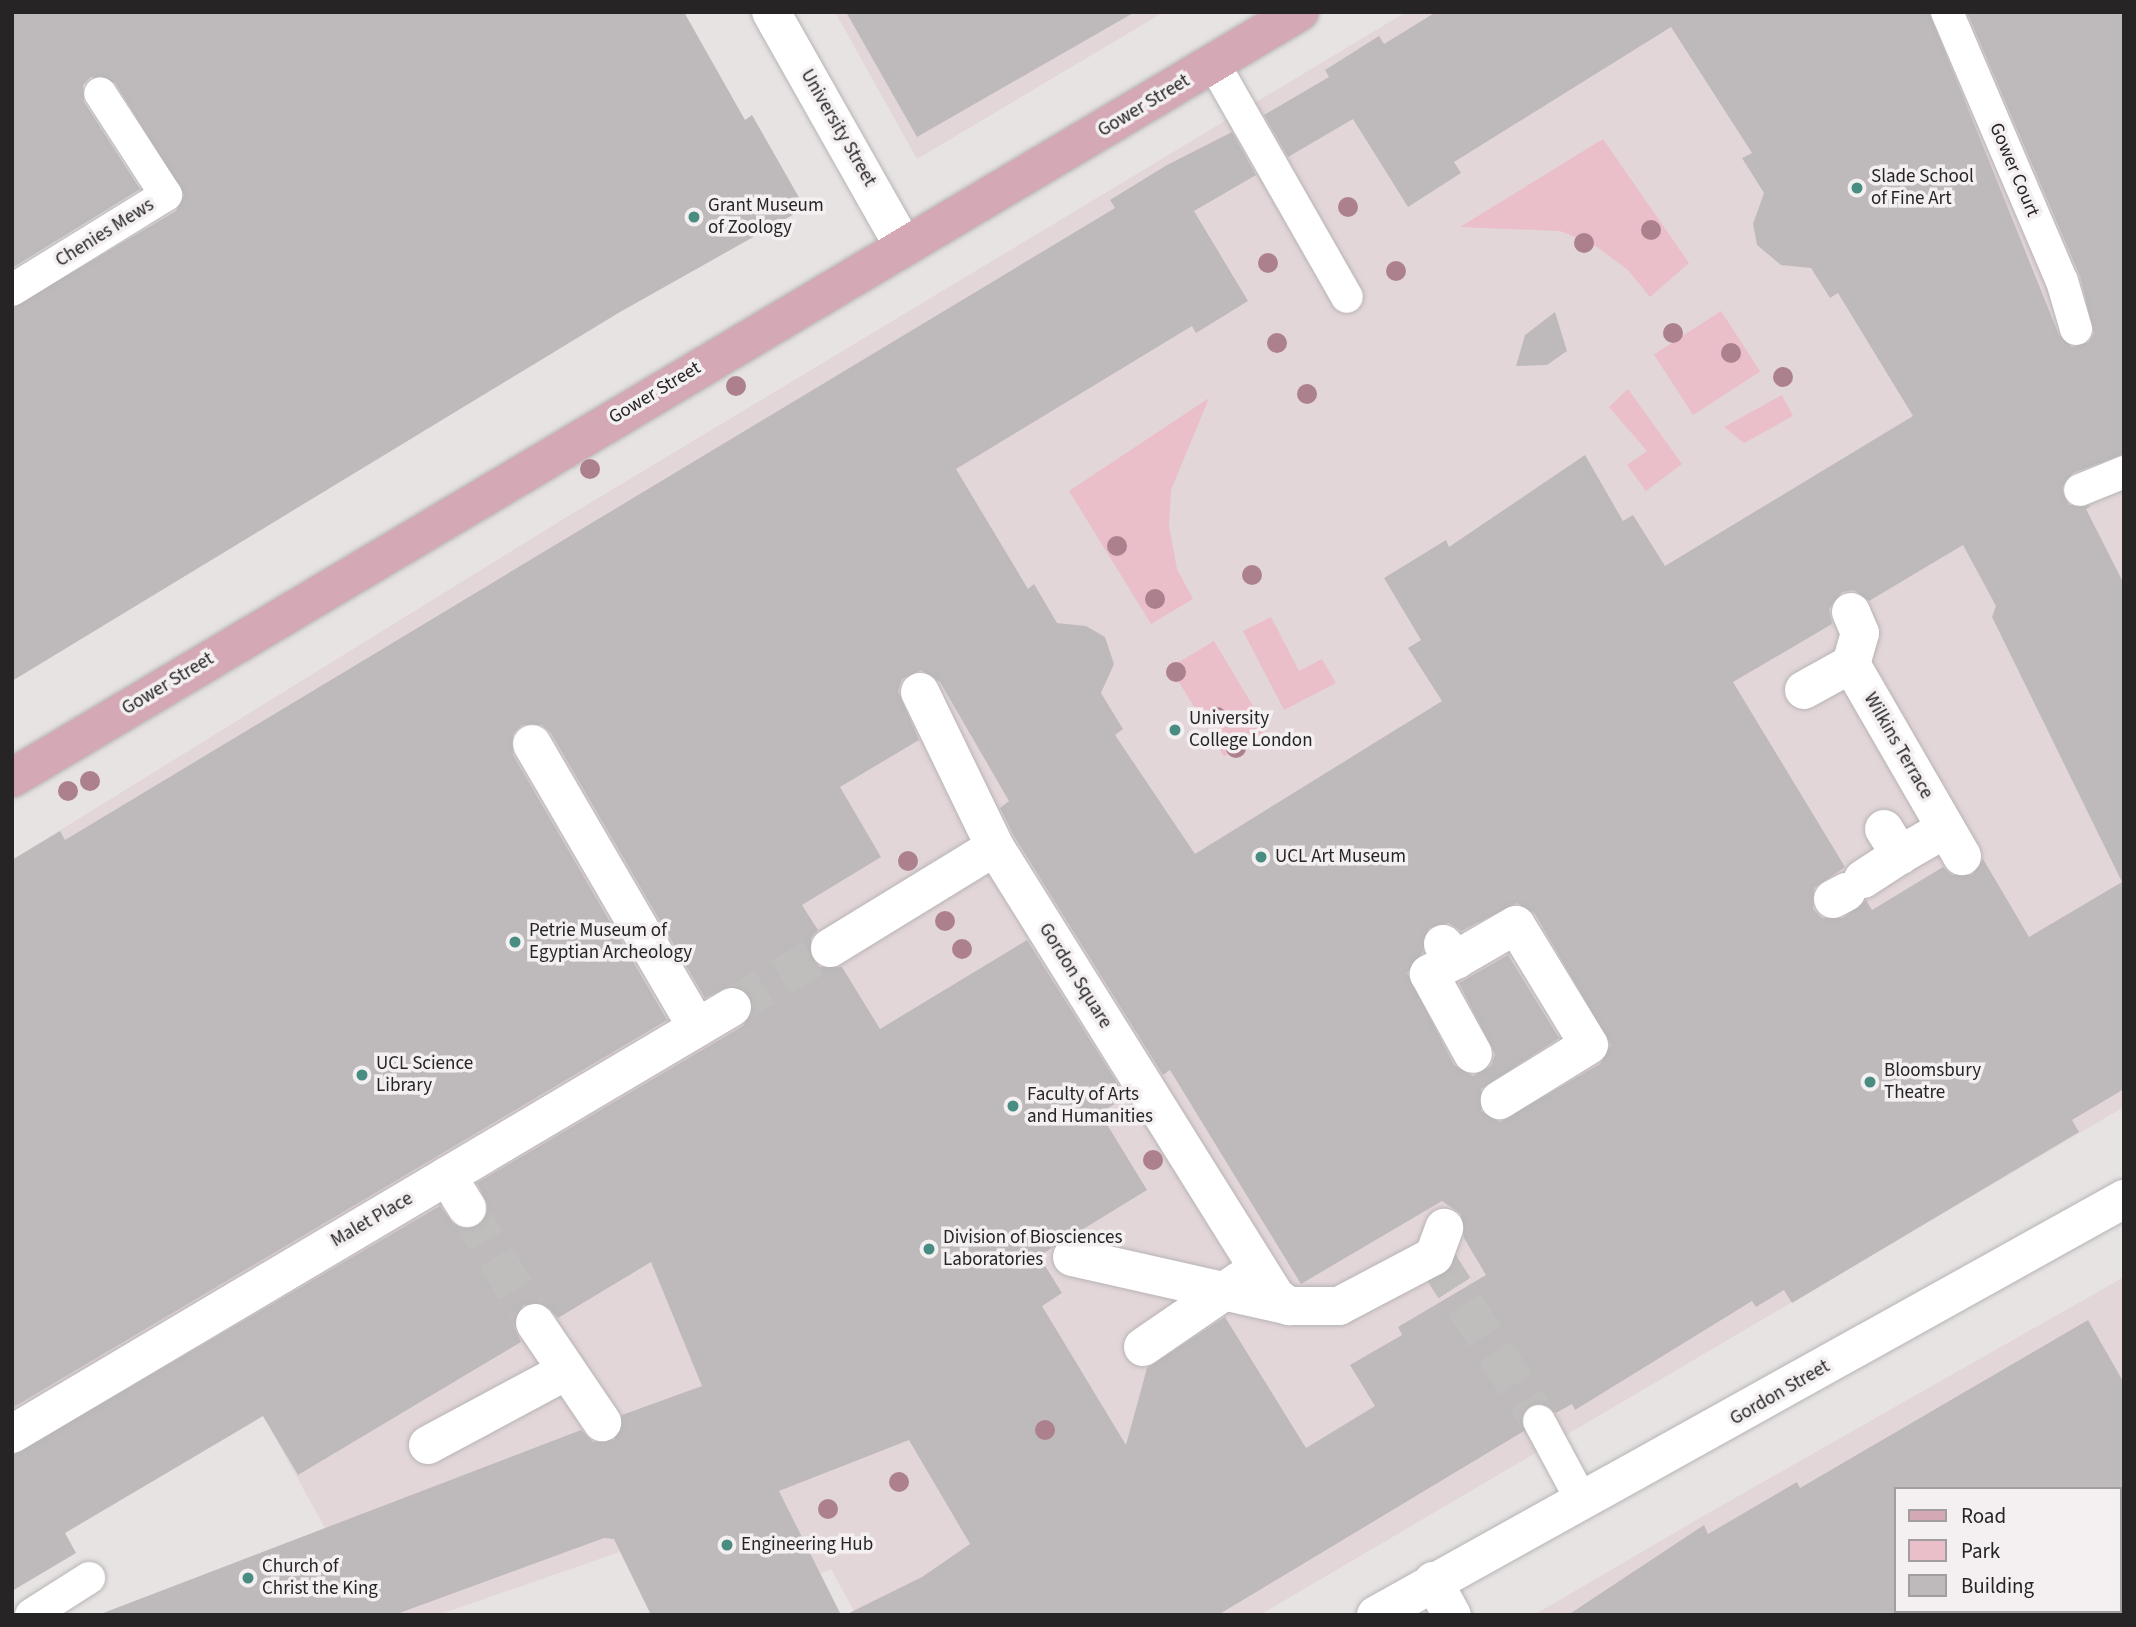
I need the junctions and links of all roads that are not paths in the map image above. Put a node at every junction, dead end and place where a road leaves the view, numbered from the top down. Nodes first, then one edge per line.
1 (771, 12) edge
2 (1300, 12) edge
3 (1947, 12) edge
4 (1214, 64) junction
5 (100, 93) dead end
6 (904, 246) junction
7 (12, 290) edge
8 (1347, 297) dead end
9 (2076, 329) dead end
10 (2124, 472) edge
11 (2080, 490) dead end
12 (1804, 690) dead end
13 (920, 692) dead end
14 (532, 744) dead end
15 (12, 778) edge
16 (995, 847) junction
17 (1848, 890) dead end
18 (830, 948) tunnel mouth
19 (732, 1007) tunnel mouth
20 (697, 1028) junction
21 (1494, 1090) joint
22 (447, 1175) junction
23 (2124, 1199) edge
24 (467, 1208) tunnel mouth
25 (1444, 1228) dead end
26 (1072, 1257) dead end
27 (1243, 1278) junction
28 (535, 1323) tunnel mouth
29 (1143, 1347) dead end
30 (565, 1372) junction
31 (1539, 1421) tunnel mouth
32 (602, 1422) dead end
33 (12, 1434) edge
34 (429, 1445) dead end
35 (1580, 1497) junction
36 (89, 1578) dead end
37 (1433, 1581) junction
38 (31, 1615) edge
39 (1376, 1615) edge
40 (1452, 1615) edge

1 - 6 street, University Street
2 - 4 main road, Gower Street
3 - 9 lane, Gower Court
4 - 6 main road, Gower Street
4 - 8 lane
5 - 7 lane, Chenies Mews
6 - 15 main road, Gower Street
10 - 11 lane
12 - 17 street, Wilkins Terrace
13 - 16 street, Gordon Square
14 - 20 street
16 - 18 street
16 - 27 street, Gordon Square
19 - 20 street, Malet Place
20 - 22 street, Malet Place
21 - 21 street
22 - 24 street
22 - 33 street, Malet Place
23 - 35 street, Gordon Street
25 - 27 street, Gordon Square
26 - 27 street
27 - 29 street
28 - 30 street
30 - 32 street
30 - 34 street
31 - 35 lane
35 - 37 street, Gordon Street
36 - 38 lane
37 - 39 street
37 - 40 street

